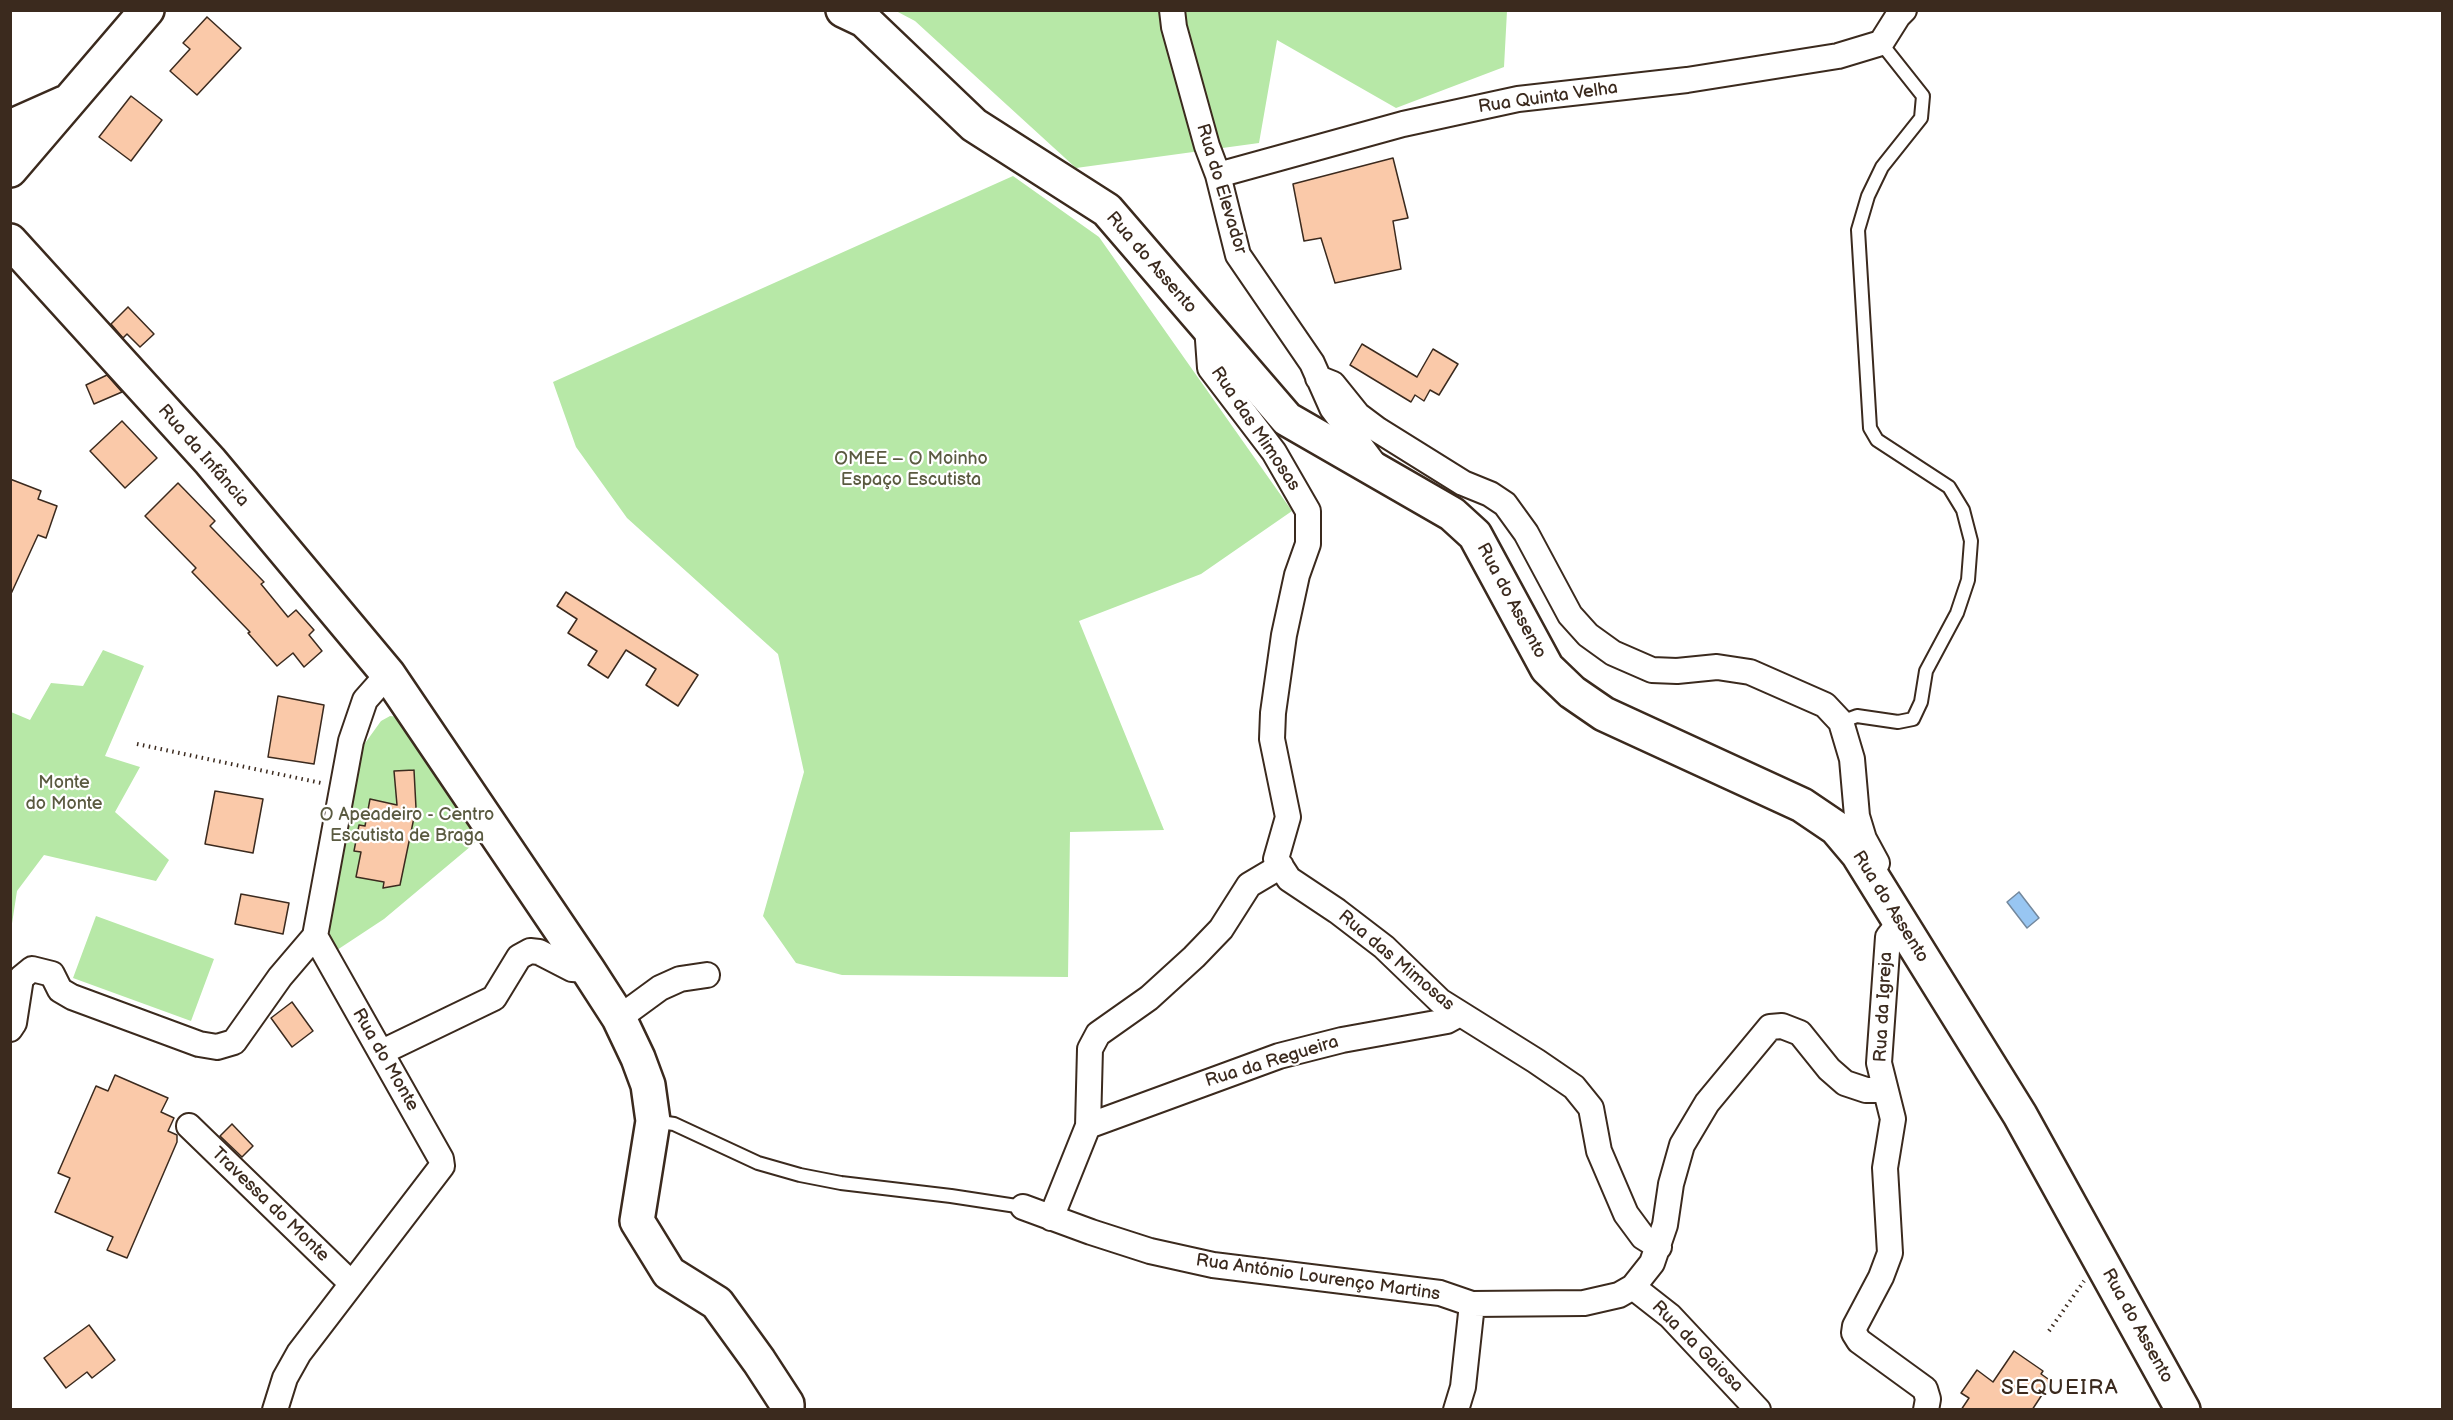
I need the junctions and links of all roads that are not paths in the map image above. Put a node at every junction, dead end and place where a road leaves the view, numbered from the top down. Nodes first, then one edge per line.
1 (147, 10) edge
2 (843, 10) edge
3 (1172, 10) edge
4 (1904, 10) edge
5 (1881, 42) junction
6 (74, 98) junction
7 (10, 127) edge
8 (10, 170) edge
9 (1218, 175) junction
10 (11, 247) edge
11 (1207, 326) junction
12 (1318, 378) junction
13 (1381, 473) junction
14 (388, 674) junction
15 (1841, 722) junction
16 (1281, 866) junction
17 (1897, 917) junction
18 (315, 936) junction
19 (588, 970) junction
20 (707, 975) dead end
21 (1460, 1014) junction
22 (619, 1018) junction
23 (10, 1029) edge
24 (382, 1052) junction
25 (1885, 1090) junction
26 (652, 1121) junction
27 (189, 1126) dead end
28 (1088, 1126) junction
29 (1023, 1207) joint
30 (1052, 1218) junction
31 (1659, 1247) junction
32 (351, 1283) junction
33 (1633, 1287) junction
34 (1472, 1304) junction
35 (275, 1410) edge
36 (787, 1410) edge
37 (1456, 1410) edge
38 (1758, 1410) edge
39 (1926, 1410) edge
40 (2183, 1410) edge

1 - 6 street
2 - 11 street, Rua do Assento
3 - 9 street, Rua do Elevador
4 - 5 street
5 - 9 street, Rua Quinta Velha
5 - 15 lane
6 - 7 street
6 - 8 street
9 - 12 street, Rua do Elevador
10 - 14 street, Rua da Infância
11 - 13 street, Rua do Assento
11 - 16 street, Rua das Mimosas
12 - 13 street, Rua do Elevador
12 - 15 street
13 - 17 street, Rua do Assento
14 - 18 street
14 - 19 street, Rua da Infância
15 - 17 street
16 - 21 street, Rua das Mimosas
16 - 28 street
17 - 25 street, Rua da Igreja
17 - 40 street, Rua do Assento
18 - 23 street
18 - 24 street, Rua do Monte
19 - 22 street, Rua da Infância
19 - 24 street
20 - 22 street
21 - 28 street, Rua da Regueira
21 - 31 street, Rua das Mimosas
22 - 26 street, Rua da Infância
24 - 32 street, Rua do Monte
25 - 31 street, Rua António Lourenço Martins
25 - 39 street, Rua da Igreja
26 - 29 lane, Rua António Lourenço Martins
26 - 36 street, Rua da Infância
27 - 32 street, Travessa do Monte
28 - 30 street
29 - 30 street, Rua António Lourenço Martins
30 - 34 street, Rua António Lourenço Martins
31 - 33 street, Rua António Lourenço Martins
32 - 35 street, Rua do Monte
33 - 34 street, Rua António Lourenço Martins
33 - 38 street, Rua da Gaiosa
34 - 37 street

